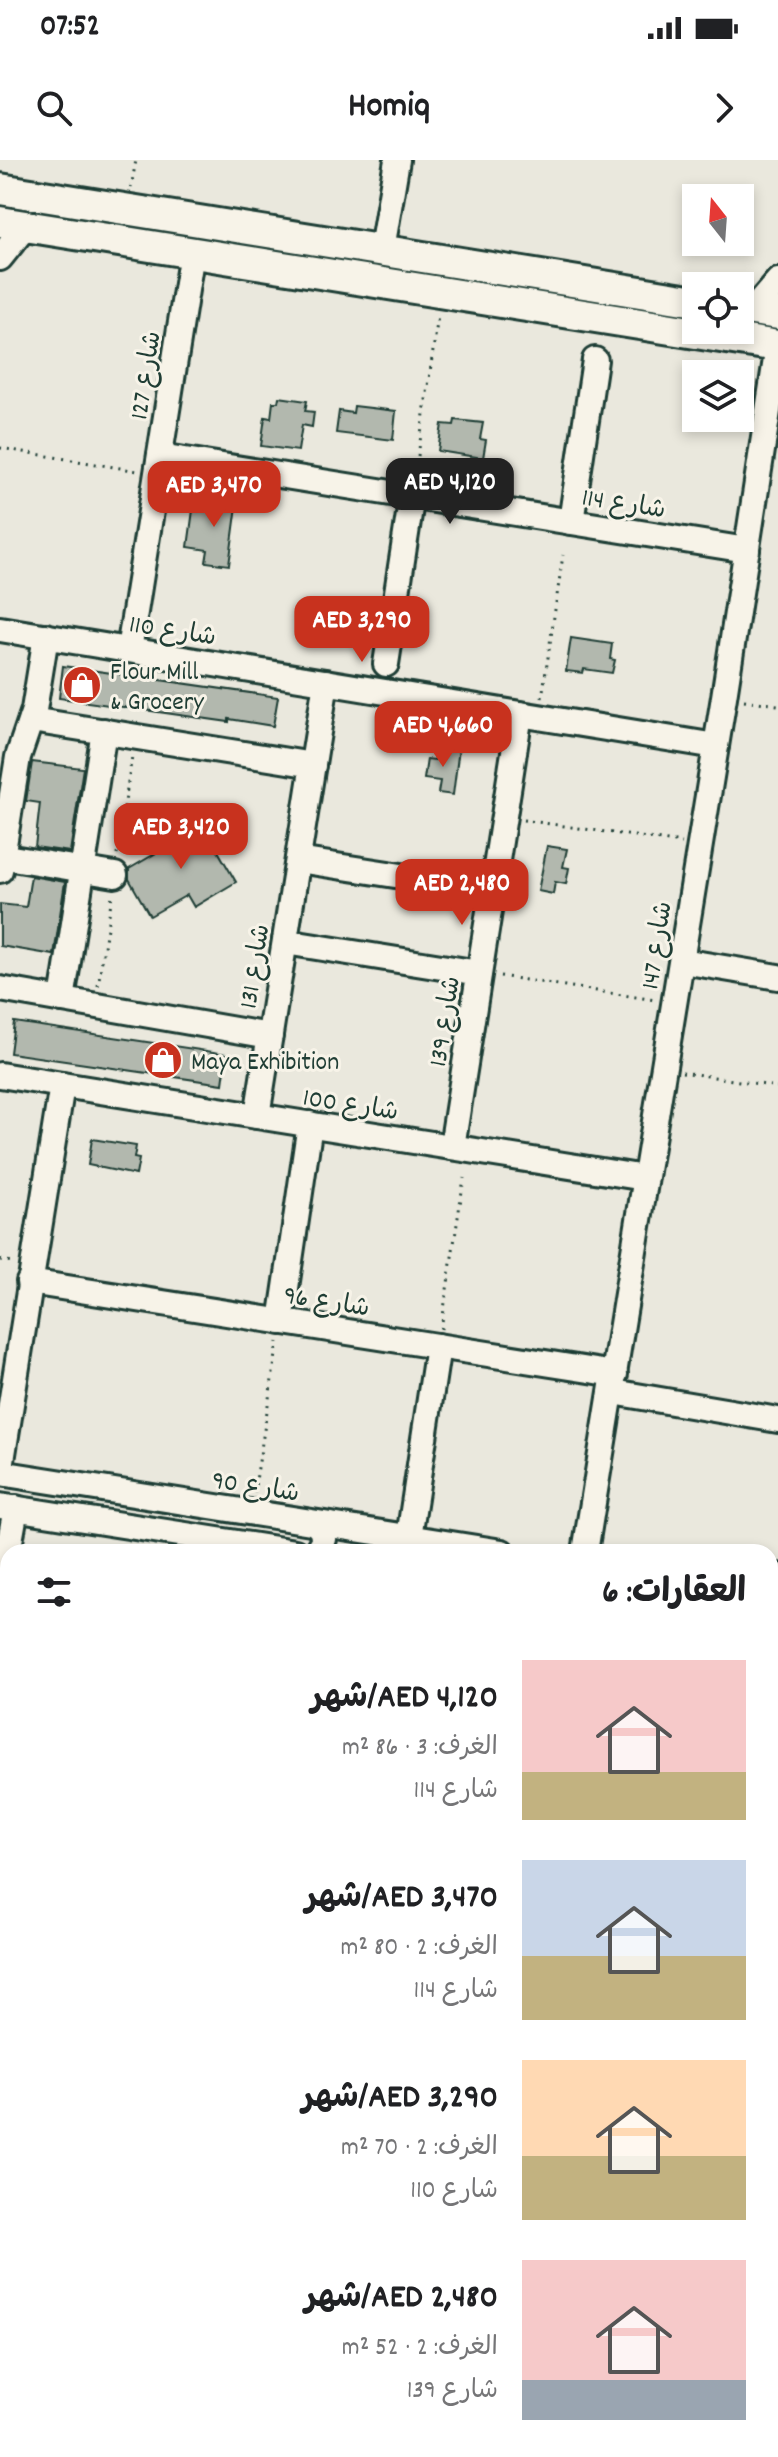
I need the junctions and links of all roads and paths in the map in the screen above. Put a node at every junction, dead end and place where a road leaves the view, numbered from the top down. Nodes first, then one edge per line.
1 (136, 160) edge
2 (397, 160) edge
3 (0, 189) edge
4 (127, 210) junction
5 (0, 222) edge
6 (31, 227) junction
7 (250, 229) junction
8 (382, 249) junction
9 (192, 252) junction
10 (0, 258) edge
11 (244, 260) junction
12 (778, 281) edge
13 (442, 292) junction
14 (682, 299) edge
15 (757, 311) edge
16 (682, 331) edge
17 (754, 342) edge
18 (778, 346) edge
19 (595, 360) dead end
20 (0, 448) edge
21 (418, 456) dead end
22 (158, 465) junction
23 (412, 495) junction
24 (571, 522) junction
25 (747, 550) junction
26 (563, 555) dead end
27 (0, 629) edge
28 (46, 636) junction
29 (129, 650) junction
30 (386, 664) dead end
31 (326, 682) junction
32 (724, 697) junction
33 (778, 705) edge
34 (530, 716) junction
35 (31, 720) junction
36 (104, 731) junction
37 (716, 746) junction
38 (9, 756) edge
39 (313, 765) junction
40 (504, 817) junction
41 (699, 845) junction
42 (298, 860) junction
43 (1, 861) edge
44 (82, 870) junction
45 (115, 875) dead end
46 (492, 890) junction
47 (285, 942) junction
48 (682, 961) junction
49 (479, 973) junction
50 (778, 977) edge
51 (0, 989) edge
52 (62, 1000) junction
53 (674, 1003) junction
54 (270, 1036) junction
55 (663, 1069) junction
56 (0, 1075) edge
57 (62, 1085) junction
58 (778, 1087) edge
59 (257, 1116) junction
60 (310, 1124) junction
61 (452, 1147) junction
62 (464, 1178) dead end
63 (645, 1178) junction
64 (29, 1282) junction
65 (281, 1322) junction
66 (438, 1346) junction
67 (614, 1383) junction
68 (778, 1420) edge
69 (0, 1473) edge
70 (8, 1507) edge
71 (251, 1512) junction
72 (315, 1523) junction
73 (340, 1527) junction
74 (409, 1537) junction
75 (8, 1544) edge
76 (229, 1544) edge
77 (321, 1544) edge
78 (332, 1544) edge
79 (452, 1544) edge
80 (586, 1544) edge

1 - 4 path
2 - 8 street
3 - 4 main road
4 - 7 main road
5 - 6 main road
6 - 9 main road
6 - 10 street
7 - 8 main road
7 - 11 main road
8 - 14 main road
9 - 11 main road
9 - 22 street, شارع 127
11 - 13 main road
12 - 15 street
13 - 16 main road
13 - 21 path
17 - 18 main road
18 - 25 street, شارع 147
19 - 24 street
20 - 22 path
22 - 23 street, شارع 114
22 - 29 street, شارع 127
23 - 24 street, شارع 114
23 - 30 street
24 - 25 street, شارع 114
25 - 32 street, شارع 147
26 - 34 path
27 - 28 street, شارع 110
28 - 29 street, شارع 110
28 - 35 street
29 - 31 street, شارع 110
31 - 34 street, شارع 110
31 - 39 street, شارع 131
32 - 33 path
32 - 37 street, شارع 147
34 - 37 street, شارع 110
34 - 40 street, شارع 139
35 - 36 street
35 - 38 street
36 - 39 street
36 - 44 street
37 - 41 street, شارع 147
38 - 43 street
39 - 42 street, شارع 131
40 - 41 path
40 - 46 street, شارع 139
41 - 48 street, شارع 147
42 - 46 street
42 - 47 street, شارع 131
43 - 44 street
44 - 45 street
44 - 52 street
46 - 49 street, شارع 139
47 - 49 street
47 - 54 street, شارع 131
48 - 50 street
48 - 53 street, شارع 147
49 - 53 path
49 - 61 street, شارع 139
51 - 52 street
52 - 54 street
53 - 55 street, شارع 147
54 - 59 street, شارع 131
55 - 58 path
55 - 63 street, شارع 147
56 - 57 street, شارع 100
57 - 59 street, شارع 100
57 - 64 street
59 - 60 street, شارع 100
60 - 61 street, شارع 100
60 - 65 street
61 - 63 street, شارع 100
62 - 66 path
63 - 67 street, شارع 147
64 - 65 street, شارع 96
64 - 69 street
65 - 66 street, شارع 96
65 - 71 path
66 - 67 street, شارع 96
66 - 74 street
67 - 68 street, شارع 96
67 - 80 street, شارع 147
69 - 71 street, شارع 90
70 - 75 street
70 - 76 street
71 - 72 street, شارع 90
72 - 73 street, شارع 90
72 - 77 street
73 - 74 street, شارع 90
73 - 78 street
74 - 79 street, شارع 90

